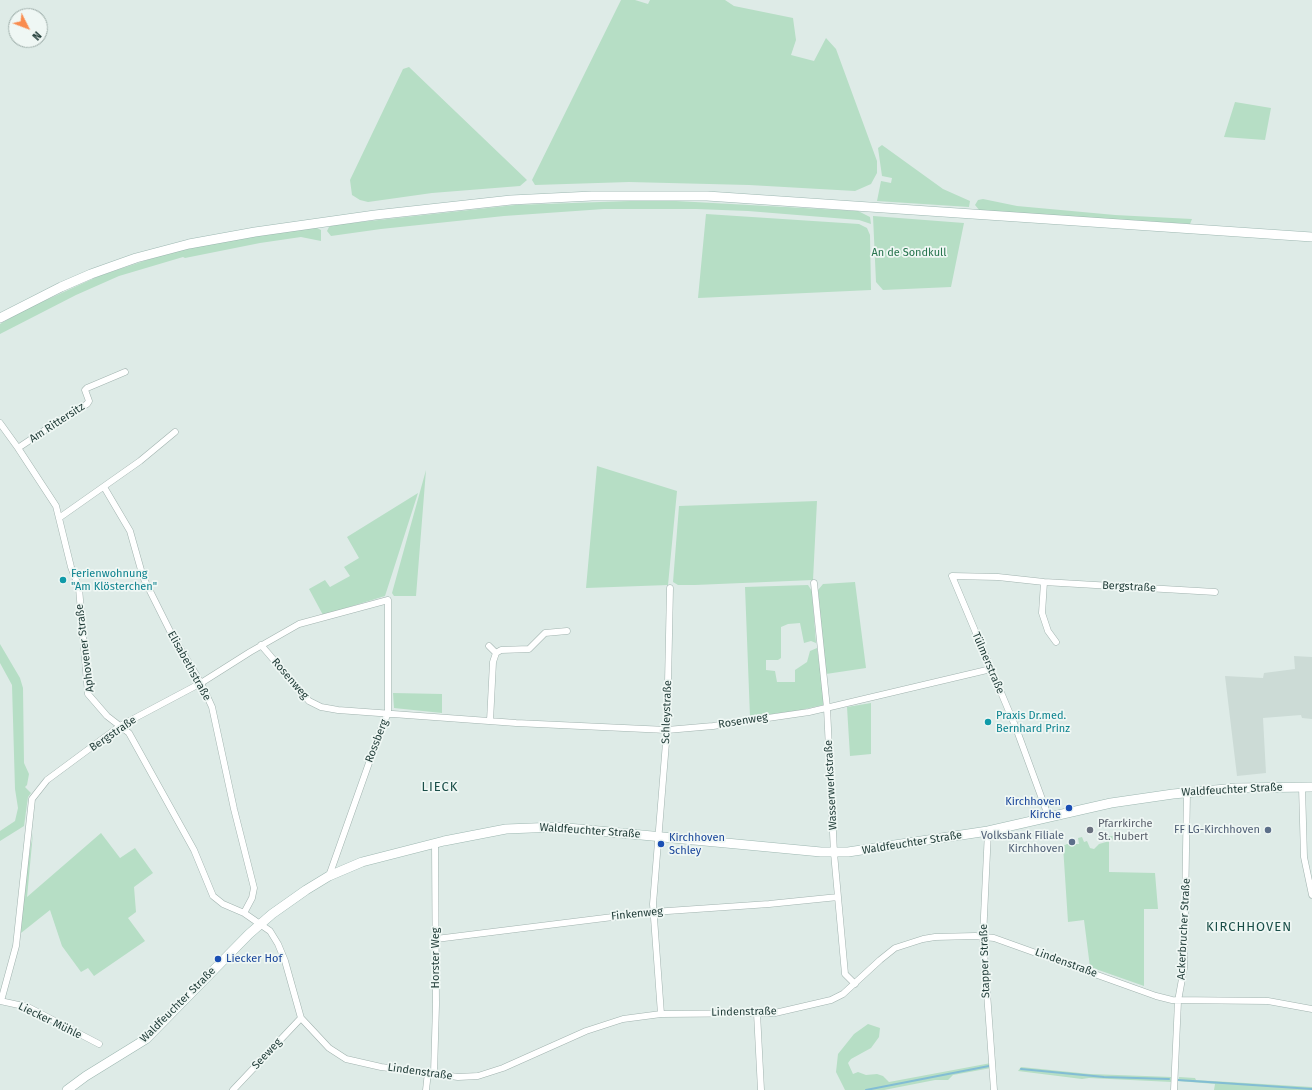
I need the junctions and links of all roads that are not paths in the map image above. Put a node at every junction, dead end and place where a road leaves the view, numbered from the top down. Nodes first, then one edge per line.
1 (1312, 237) edge
2 (0, 318) edge
3 (125, 372) dead end
4 (0, 423) edge
5 (175, 432) dead end
6 (18, 448) junction
7 (104, 487) junction
8 (59, 518) junction
9 (952, 576) joint
10 (1044, 582) junction
11 (814, 583) dead end
12 (670, 588) dead end
13 (1215, 592) dead end
14 (388, 600) joint
15 (567, 631) dead end
16 (1056, 642) dead end
17 (261, 645) junction
18 (488, 646) dead end
19 (496, 653) junction
20 (990, 669) junction
21 (202, 683) junction
22 (827, 708) junction
23 (388, 713) junction
24 (490, 721) junction
25 (120, 726) junction
26 (667, 730) junction
27 (1302, 787) junction
28 (1312, 787) edge
29 (1187, 792) junction
30 (1050, 818) junction
31 (988, 831) junction
32 (659, 835) junction
33 (435, 844) junction
34 (834, 853) junction
35 (329, 876) junction
36 (1312, 895) edge
37 (838, 897) junction
38 (653, 912) junction
39 (244, 913) junction
40 (261, 924) junction
41 (983, 936) junction
42 (436, 938) junction
43 (855, 984) junction
44 (0, 1001) edge
45 (1178, 1001) junction
46 (1312, 1009) edge
47 (757, 1013) junction
48 (662, 1014) junction
49 (301, 1018) junction
50 (99, 1044) dead end
51 (431, 1073) junction
52 (67, 1090) edge
53 (233, 1090) edge
54 (426, 1090) edge
55 (761, 1090) edge
56 (994, 1090) edge
57 (1174, 1090) edge

1 - 2 street
3 - 6 street, Am Rittersitz
4 - 6 street, Aphovener Straße
5 - 7 street
6 - 8 street, Aphovener Straße
7 - 8 street
7 - 21 street, Elisabethstraße
8 - 25 street, Aphovener Straße
9 - 10 street, Bergstraße
9 - 20 street, Tülmerstraße
10 - 13 street, Bergstraße
10 - 16 street
11 - 22 street, Wasserwerkstraße
12 - 26 street, Schleystraße
14 - 17 street, Bergstraße
14 - 23 street, Rossberg
15 - 19 street
17 - 21 street, Bergstraße
17 - 23 street, Rosenweg
18 - 19 street
19 - 24 street
20 - 22 street, Rosenweg
20 - 30 street, Tülmerstraße
21 - 25 street, Bergstraße
21 - 39 street, Elisabethstraße
22 - 26 street, Rosenweg
22 - 34 street, Wasserwerkstraße
23 - 24 street, Rosenweg
23 - 35 street, Rossberg
24 - 26 street, Rosenweg
25 - 39 street, Aphovener Straße
25 - 44 street, Bergstraße
26 - 32 street, Schleystraße
27 - 28 street, Waldfeuchter Straße
27 - 29 street, Waldfeuchter Straße
27 - 36 street
29 - 30 street, Waldfeuchter Straße
29 - 45 street, Ackerbrucher Straße
30 - 31 street, Waldfeuchter Straße
31 - 34 street, Waldfeuchter Straße
31 - 41 street, Stapper Straße
32 - 33 street, Waldfeuchter Straße
32 - 34 street, Waldfeuchter Straße
32 - 38 street, Schleystraße
33 - 35 street, Waldfeuchter Straße
33 - 42 street, Horster Weg
34 - 37 street, Wasserwerkstraße
35 - 40 street, Waldfeuchter Straße
37 - 38 street, Finkenweg
37 - 43 street, Wasserwerkstraße
38 - 42 street, Finkenweg
38 - 48 street, Schleystraße
39 - 40 street, Aphovener Straße
40 - 49 street, Lindenstraße
40 - 52 street, Waldfeuchter Straße
41 - 43 street, Lindenstraße
41 - 45 street, Lindenstraße
41 - 56 street, Stapper Straße
42 - 51 street, Horster Weg
43 - 47 street, Lindenstraße
44 - 50 street, Liecker Mühle
45 - 46 street, Lindenstraße
45 - 57 street, Ackerbrucher Straße
47 - 48 street, Lindenstraße
47 - 55 street
48 - 51 street, Lindenstraße
49 - 51 street, Lindenstraße
49 - 53 street, Seeweg
51 - 54 street, Horster Weg

